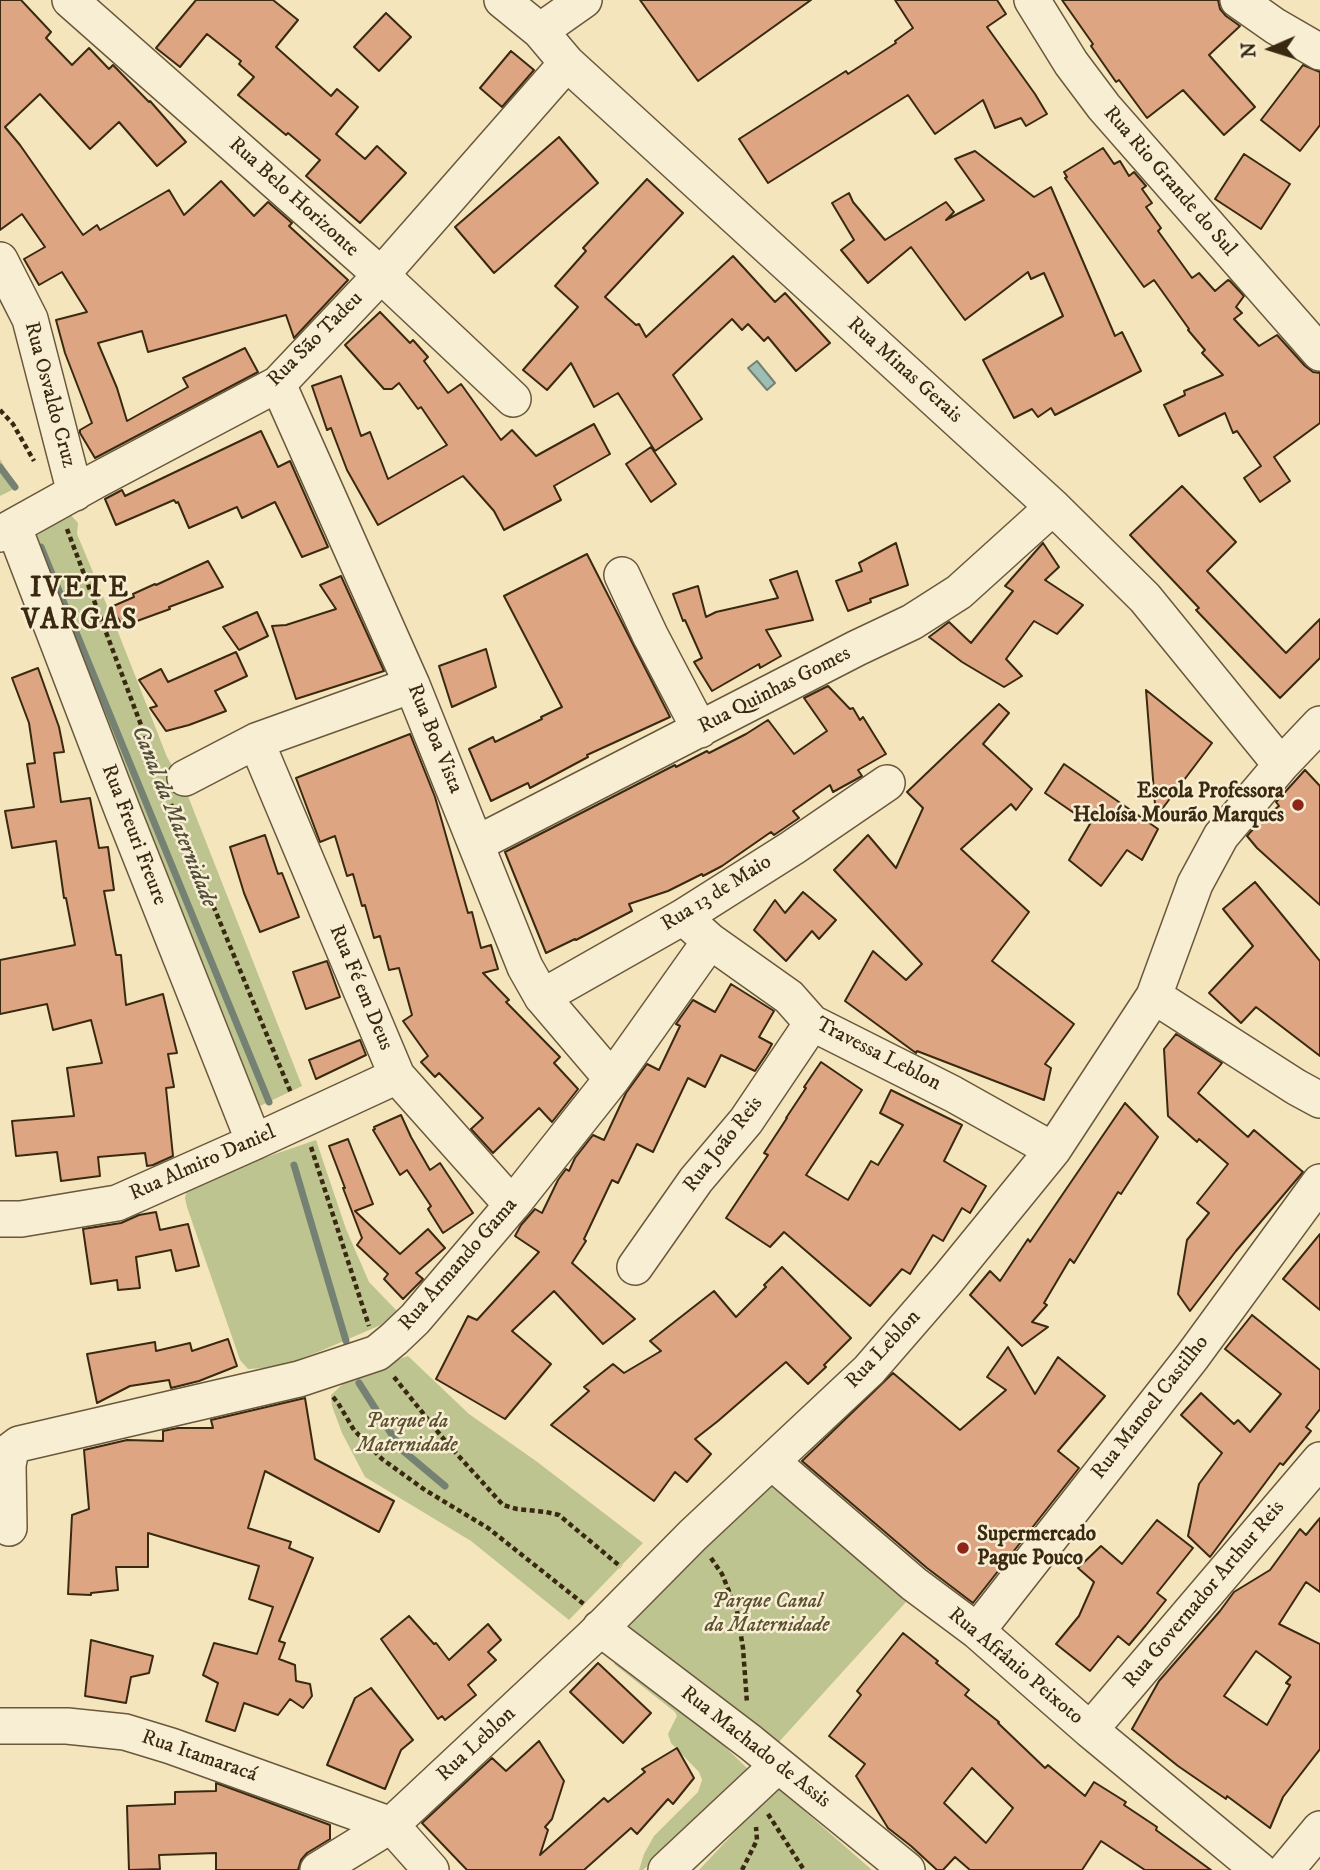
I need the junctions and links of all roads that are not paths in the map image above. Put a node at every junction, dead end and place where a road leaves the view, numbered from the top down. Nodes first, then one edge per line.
1 (70, 0) edge
2 (502, 0) edge
3 (584, 0) edge
4 (1032, 0) edge
5 (1238, 0) edge
6 (540, 31) junction
7 (1320, 52) edge
8 (567, 63) junction
9 (0, 260) edge
10 (381, 275) junction
11 (1320, 354) edge
12 (278, 384) junction
13 (513, 400) dead end
14 (1053, 507) junction
15 (37, 514) edge
16 (622, 575) dead end
17 (412, 685) junction
18 (1320, 724) edge
19 (700, 730) junction
20 (256, 741) junction
21 (1281, 765) junction
22 (887, 783) dead end
23 (172, 786) road end
24 (477, 844) junction
25 (684, 917) junction
26 (710, 941) junction
27 (1154, 996) junction
28 (542, 998) junction
29 (812, 1023) junction
30 (397, 1076) junction
31 (612, 1079) junction
32 (1320, 1100) edge
33 (278, 1130) junction
34 (1053, 1150) junction
35 (1320, 1182) edge
36 (512, 1205) junction
37 (0, 1219) edge
38 (635, 1267) dead end
39 (1320, 1460) edge
40 (772, 1462) junction
41 (9, 1528) dead end
42 (600, 1628) junction
43 (978, 1631) junction
44 (0, 1726) edge
45 (1090, 1730) junction
46 (777, 1766) junction
47 (391, 1825) junction
48 (1320, 1829) edge
49 (318, 1870) edge
50 (431, 1870) edge
51 (666, 1870) edge
52 (907, 1870) edge
53 (1259, 1870) edge
54 (1286, 1870) edge

1 - 10 street, Rua Belo Horizonte
2 - 6 street, Rua Minas Gerais
3 - 6 street
4 - 11 street, Rua Rio Grande do Sul
5 - 7 street
6 - 8 street, Rua Minas Gerais
8 - 10 street, Rua São Tadeu
8 - 14 street, Rua Minas Gerais
9 - 15 street, Rua Osvaldo Cruz
10 - 12 street, Rua São Tadeu
10 - 13 street, Rua Belo Horizonte
12 - 15 street, Rua São Tadeu
12 - 17 street, Rua Boa Vista
14 - 19 street, Rua Quinhas Gomes
14 - 21 street, Rua Minas Gerais
15 - 33 street, Rua Freuri Freure
16 - 19 street
17 - 20 street
17 - 24 street, Rua Boa Vista
18 - 21 street, Rua Leblon
19 - 24 street, Rua Quinhas Gomes
20 - 23 street
20 - 30 street, Rua Fé em Deus
21 - 27 street, Rua Leblon
22 - 25 street, Rua 13 de Maio
24 - 28 street, Rua Boa Vista
25 - 26 street, Travessa Leblon
25 - 28 street, Rua 13 de Maio
26 - 29 street, Travessa Leblon
26 - 31 street, Rua Armando Gama
27 - 32 street
27 - 34 street, Rua Leblon
28 - 31 street, Rua Boa Vista
29 - 34 street, Travessa Leblon
29 - 38 street, Rua João Reis
30 - 33 street, Rua Almiro Daniel
30 - 36 street, Rua Fé em Deus
31 - 36 street, Rua Armando Gama
33 - 37 street, Rua Almiro Daniel
34 - 40 street, Rua Leblon
35 - 43 street, Rua Manoel Castilho
36 - 41 street, Rua Armando Gama
39 - 45 street, Rua Governador Arthur Reis
40 - 42 street, Rua Leblon
40 - 43 street, Rua Afrânio Peixoto
42 - 46 street, Rua Machado de Assis
42 - 47 street, Rua Leblon
43 - 45 street, Rua Afrânio Peixoto
44 - 47 street, Rua Itamaracá
45 - 53 street, Rua Afrânio Peixoto
46 - 51 street
46 - 52 street, Rua Machado de Assis
47 - 49 street, Rua Leblon
47 - 50 street
48 - 54 street

